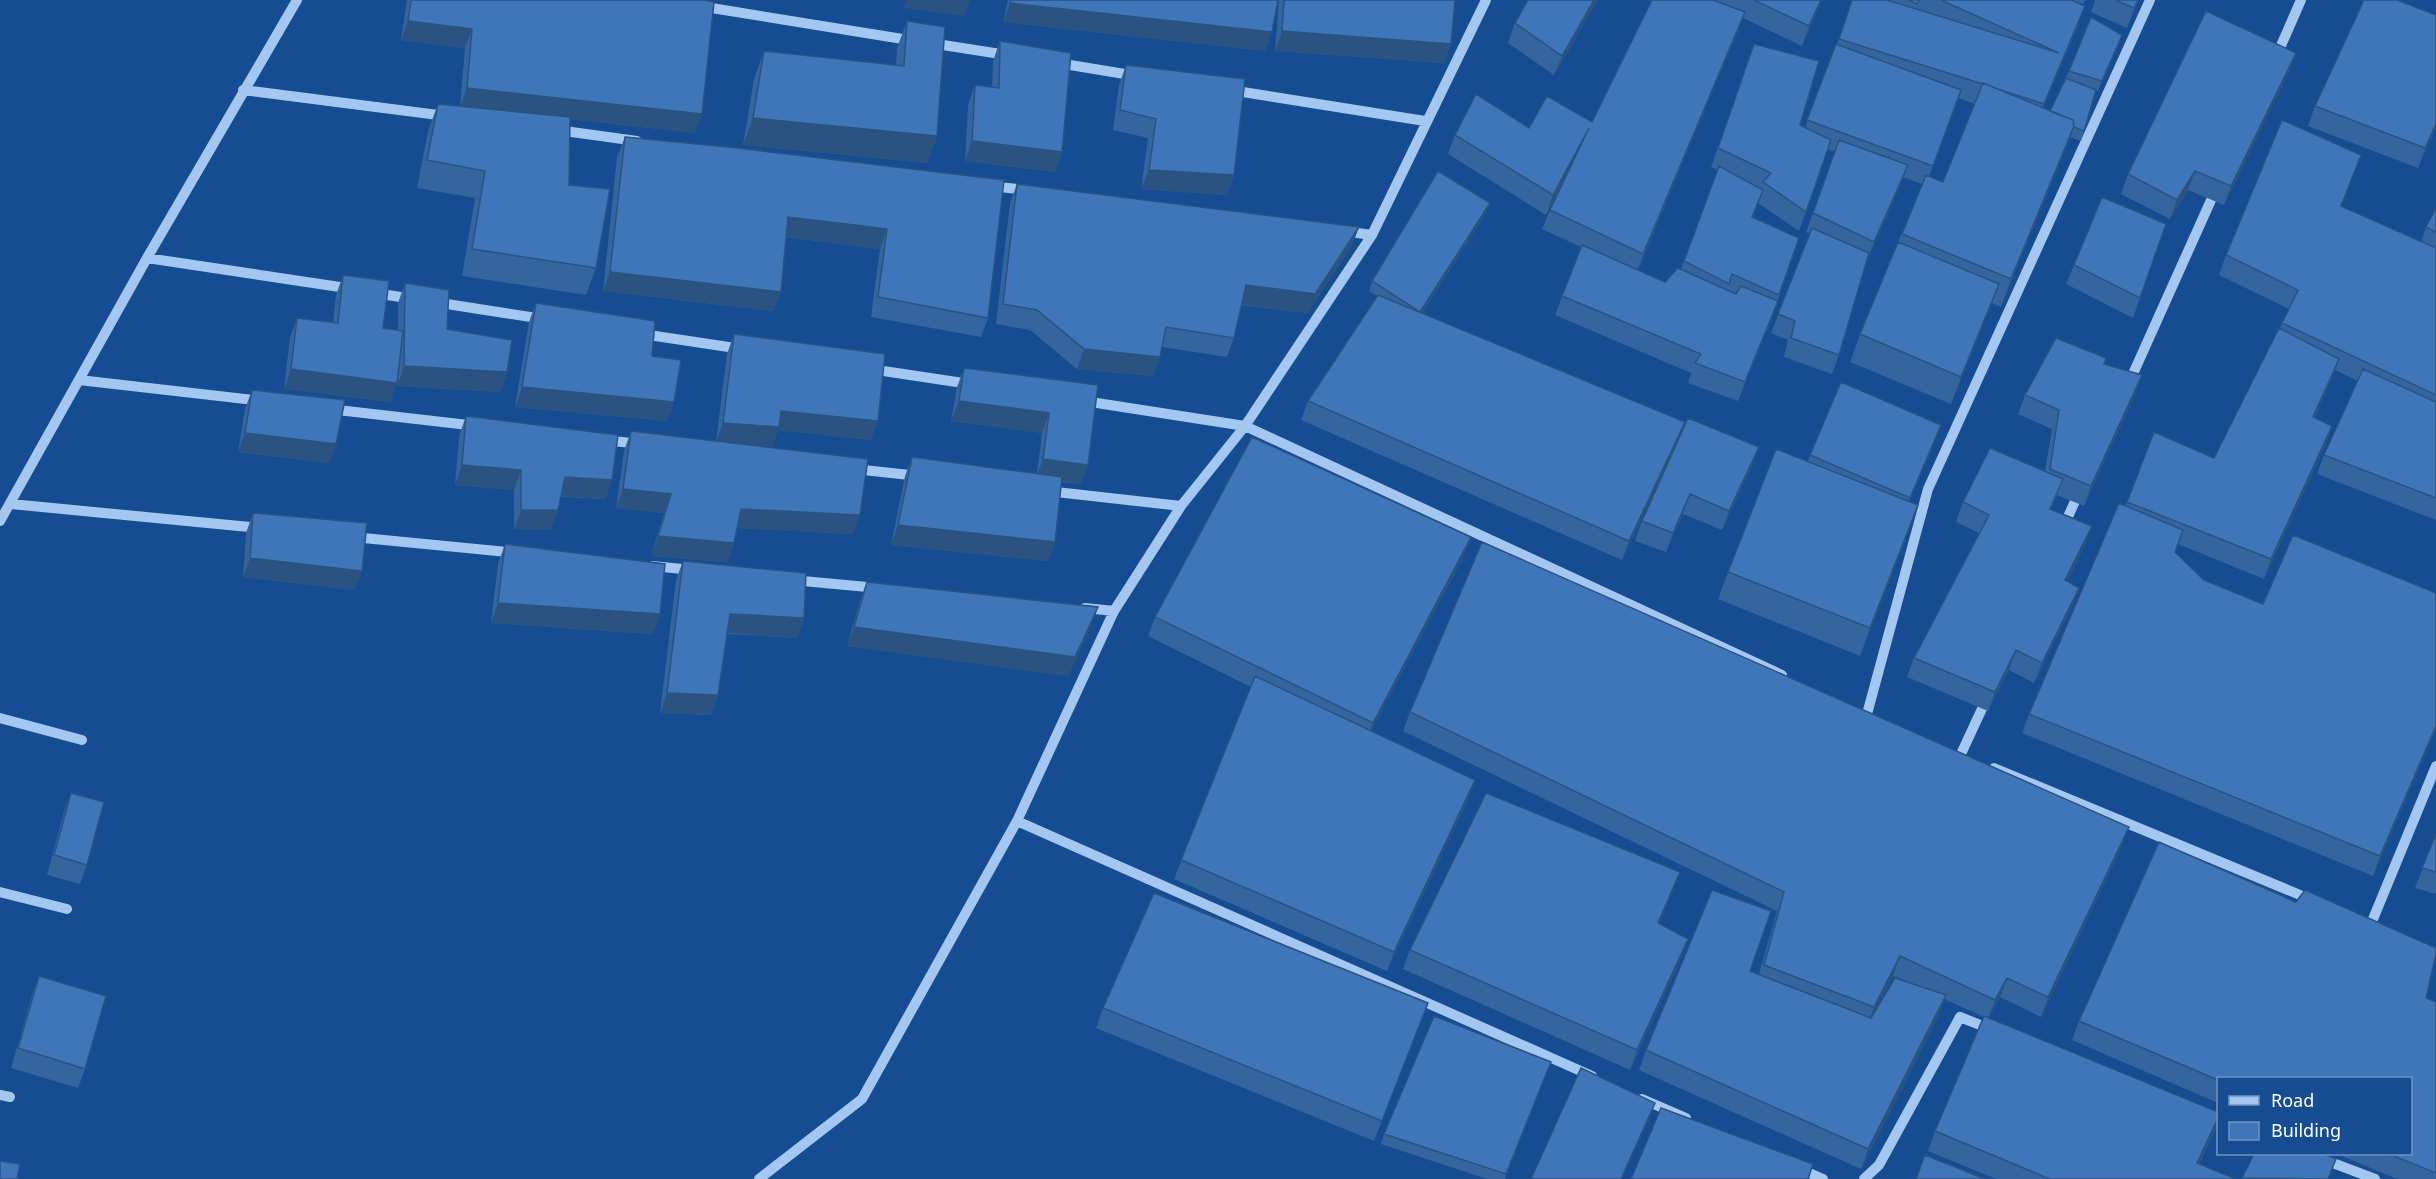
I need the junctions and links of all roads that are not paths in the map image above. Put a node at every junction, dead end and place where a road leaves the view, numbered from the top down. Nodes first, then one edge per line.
1 (297, 0) edge
2 (1486, 0) edge
3 (2150, 0) edge
4 (2301, 0) edge
5 (684, 4) edge
6 (1013, 56) edge
7 (1048, 62) edge
8 (2272, 66) edge
9 (1154, 78) edge
10 (1213, 88) edge
11 (243, 90) junction
12 (457, 118) edge
13 (1425, 122) junction
14 (540, 128) edge
15 (647, 142) edge
16 (2223, 175) edge
17 (980, 184) edge
18 (1039, 192) edge
19 (1336, 230) edge
20 (1372, 235) junction
21 (147, 258) junction
22 (560, 321) edge
23 (631, 332) edge
24 (749, 350) edge
25 (855, 366) edge
26 (79, 380) junction
27 (986, 386) edge
28 (2124, 393) edge
29 (1068, 399) edge
30 (280, 403) edge
31 (316, 407) edge
32 (1245, 426) junction
33 (494, 428) edge
34 (589, 438) edge
35 (648, 445) edge
36 (837, 467) edge
37 (932, 478) edge
38 (2085, 481) edge
39 (1039, 490) edge
40 (11, 504) junction
41 (1181, 506) junction
42 (0, 521) edge
43 (272, 529) edge
44 (343, 536) edge
45 (2060, 536) edge
46 (533, 555) edge
47 (640, 565) edge
48 (699, 571) edge
49 (782, 579) edge
50 (889, 589) edge
51 (1079, 607) edge
52 (1114, 611) junction
53 (1792, 679) edge
54 (1991, 688) edge
55 (1856, 709) edge
56 (0, 718) edge
57 (82, 740) dead end
58 (1972, 759) edge
59 (1983, 763) edge
60 (2436, 766) edge
61 (1017, 821) junction
62 (0, 892) edge
63 (2326, 906) edge
64 (67, 909) dead end
65 (2360, 920) edge
66 (2371, 924) junction
67 (2392, 933) edge
68 (2003, 1034) edge
69 (1605, 1082) edge
70 (1627, 1092) edge
71 (1692, 1121) edge
72 (2312, 1155) edge
73 (1791, 1164) edge
74 (759, 1179) edge
75 (1823, 1179) edge
76 (1864, 1179) edge
77 (2375, 1179) edge

1 - 11 street
2 - 13 street
3 - 55 street
4 - 8 street
5 - 6 street
7 - 9 street
10 - 13 street
11 - 12 street
11 - 21 street
13 - 20 street
14 - 15 street
16 - 28 street
17 - 18 street
19 - 20 street
20 - 32 street
21 - 22 street
21 - 26 street
23 - 24 street
25 - 27 street
26 - 30 street
26 - 40 street
29 - 32 street
31 - 33 street
32 - 41 street
32 - 53 street
34 - 35 street
36 - 37 street
38 - 45 street
39 - 41 street
40 - 42 street
40 - 43 street
41 - 52 street
44 - 46 street
47 - 48 street
49 - 50 street
51 - 52 street
52 - 61 street
54 - 58 street
56 - 57 street
59 - 63 street
60 - 66 street
61 - 69 street
61 - 74 street
62 - 64 street
65 - 66 street
66 - 67 street
68 - 76 street
70 - 71 street
72 - 77 street
73 - 75 street

